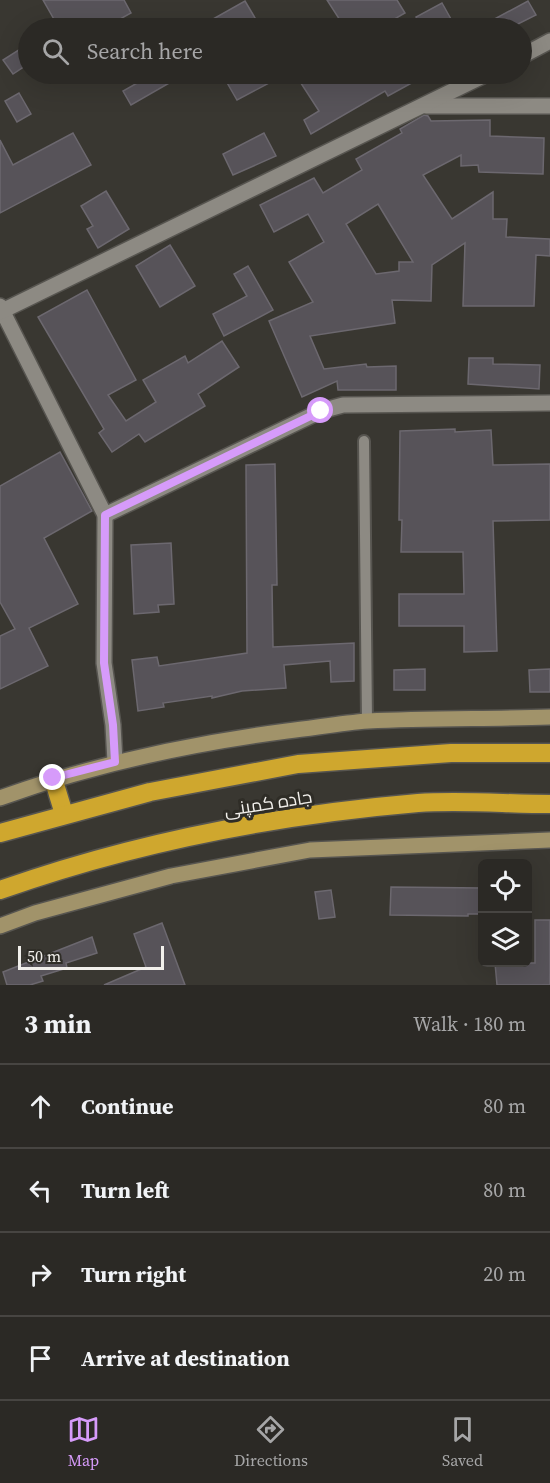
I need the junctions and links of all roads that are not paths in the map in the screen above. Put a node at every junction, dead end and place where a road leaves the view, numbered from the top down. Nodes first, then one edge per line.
1 (550, 41) edge
2 (532, 51) edge
3 (467, 84) edge
4 (423, 106) junction
5 (550, 106) edge
6 (1, 310) edge
7 (550, 403) edge
8 (364, 441) dead end
9 (105, 515) junction
10 (550, 717) edge
11 (367, 721) junction
12 (550, 753) edge
13 (115, 762) junction
14 (53, 778) junction
15 (0, 798) edge
16 (550, 804) edge
17 (64, 814) junction
18 (0, 833) edge
19 (550, 840) edge
20 (0, 890) edge
21 (0, 927) edge

1 - 2 street
3 - 4 street
4 - 5 street
4 - 6 street
6 - 9 street
7 - 9 street
8 - 11 lane
9 - 13 street
10 - 11 street
11 - 13 street
12 - 17 highway, جاده کمپنی
13 - 14 street
14 - 15 street
14 - 17 highway
16 - 20 highway, جاده کمپنی
17 - 18 highway, جاده کمپنی
19 - 21 street

